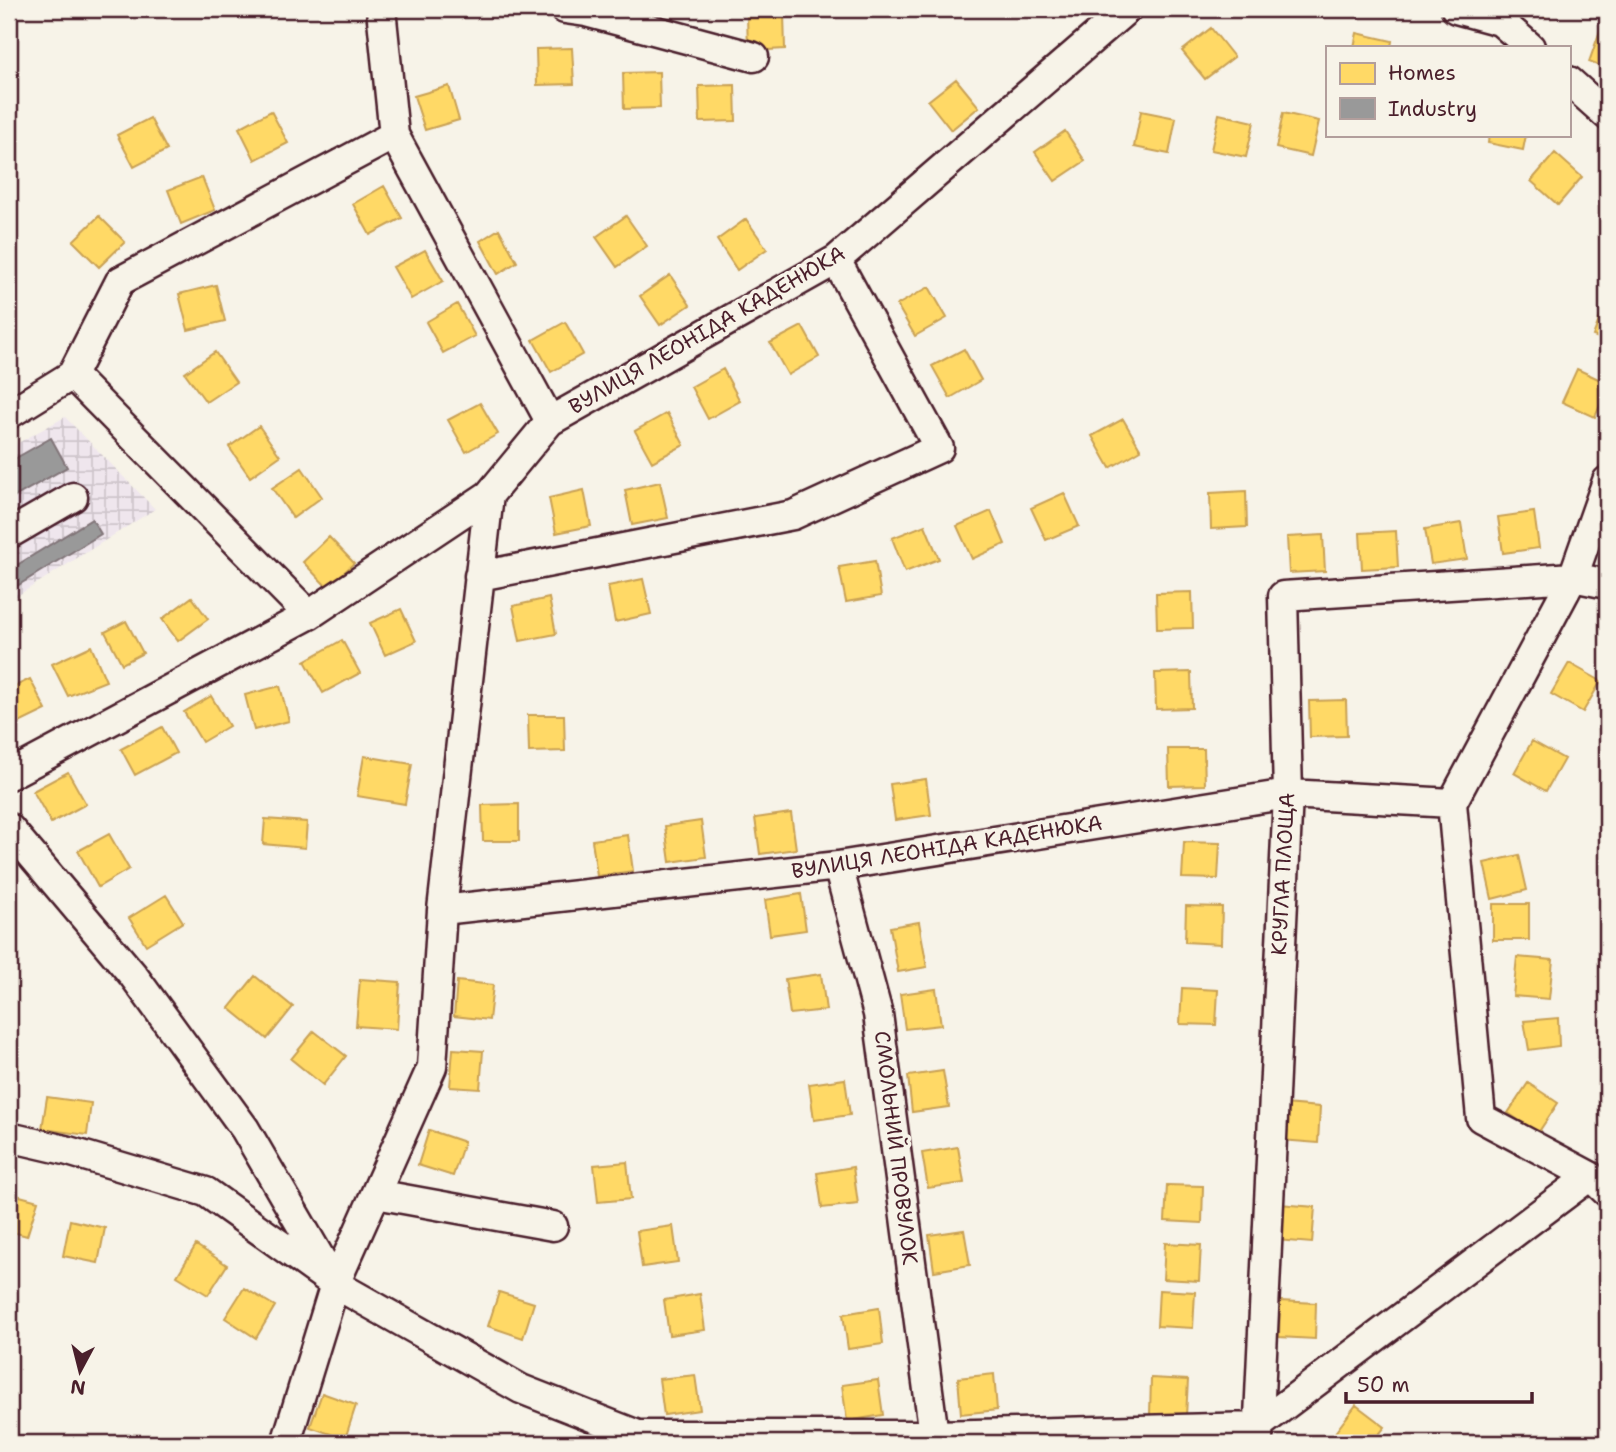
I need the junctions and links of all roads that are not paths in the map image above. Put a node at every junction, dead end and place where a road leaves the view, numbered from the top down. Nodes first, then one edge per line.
1 (381, 9) edge
2 (565, 9) edge
3 (1127, 9) edge
4 (1456, 9) edge
5 (1529, 46) edge
6 (754, 57) dead end
7 (1570, 82) edge
8 (1607, 115) edge
9 (394, 135) junction
10 (836, 260) junction
11 (72, 375) junction
12 (9, 414) edge
13 (550, 421) junction
14 (1607, 481) edge
15 (489, 495) junction
16 (73, 497) dead end
17 (9, 534) edge
18 (480, 576) junction
19 (1573, 577) junction
20 (1607, 584) edge
21 (309, 615) junction
22 (9, 775) edge
23 (1288, 794) junction
24 (1452, 803) junction
25 (9, 828) edge
26 (838, 866) junction
27 (442, 911) junction
28 (9, 1138) edge
29 (1599, 1184) edge
30 (376, 1194) junction
31 (553, 1226) dead end
32 (335, 1284) junction
33 (934, 1435) junction
34 (1257, 1435) edge
35 (639, 1439) edge
36 (286, 1443) edge

1 - 9 street
2 - 6 street
3 - 10 street, ВУЛИЦЯ ЛЕОНІДА КАДЕНЮКА
4 - 5 street
7 - 8 street
9 - 11 street
9 - 13 street
10 - 13 street, ВУЛИЦЯ ЛЕОНІДА КАДЕНЮКА
10 - 18 street
11 - 12 street
11 - 21 street
13 - 15 street, ВУЛИЦЯ ЛЕОНІДА КАДЕНЮКА
14 - 19 street
15 - 18 street
15 - 21 street, ВУЛИЦЯ ЛЕОНІДА КАДЕНЮКА
16 - 17 street
18 - 27 street
19 - 20 street
19 - 23 street, КРУГЛА ПЛОЩА
19 - 24 street
21 - 22 street, ВУЛИЦЯ ЛЕОНІДА КАДЕНЮКА
23 - 24 street, ВУЛИЦЯ ЛЕОНІДА КАДЕНЮКА
23 - 26 street, ВУЛИЦЯ ЛЕОНІДА КАДЕНЮКА
23 - 34 street, КРУГЛА ПЛОЩА
24 - 29 street
25 - 32 street
26 - 27 street, ВУЛИЦЯ ЛЕОНІДА КАДЕНЮКА
26 - 33 street, СМОЛЬНИЙ ПРОВУЛОК
27 - 30 street
28 - 32 street
29 - 34 street
30 - 31 street
30 - 32 street
32 - 35 street
32 - 36 street
33 - 34 street
33 - 35 street

